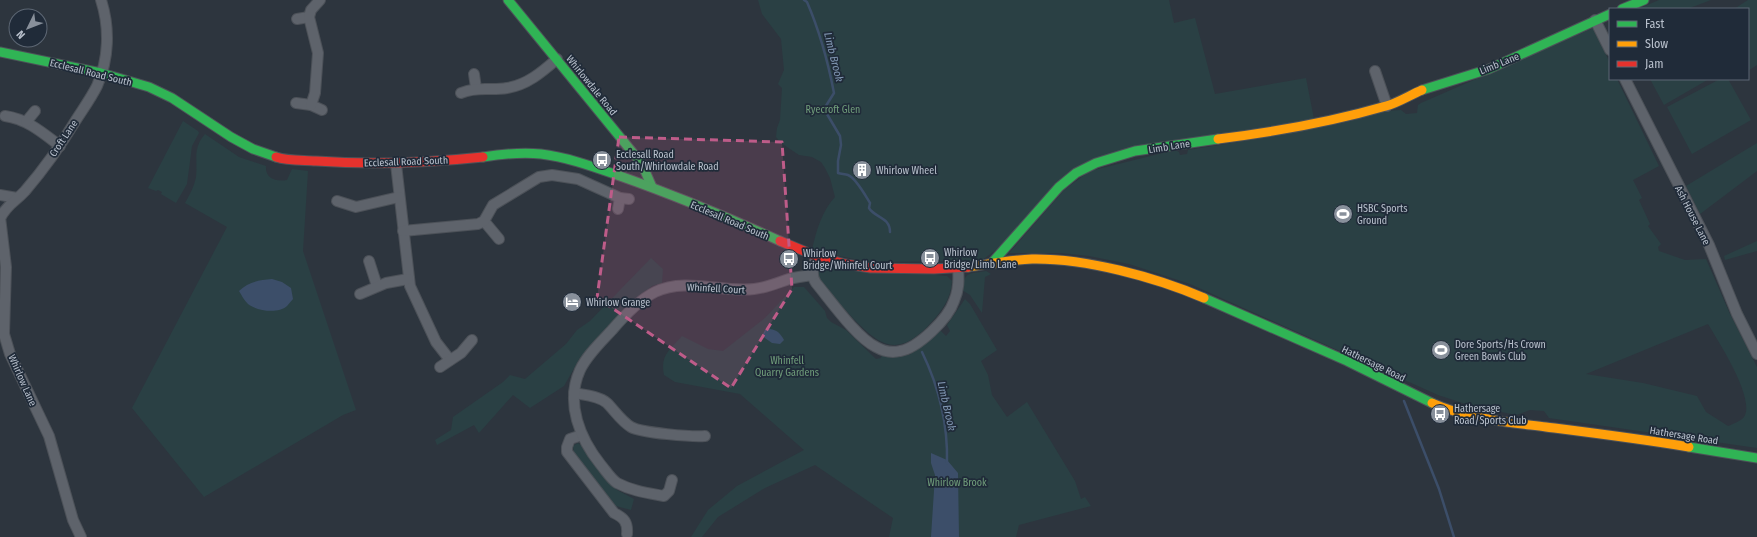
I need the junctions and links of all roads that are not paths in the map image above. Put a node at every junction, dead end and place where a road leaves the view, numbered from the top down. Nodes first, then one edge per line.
1 (101, 0) edge
2 (320, 0) edge
3 (508, 0) edge
4 (1644, 0) edge
5 (1624, 8) edge
6 (1609, 14) edge
7 (309, 17) junction
8 (297, 19) dead end
9 (1595, 20) junction
10 (1609, 48) edge
11 (0, 52) edge
12 (557, 60) junction
13 (1374, 71) dead end
14 (101, 73) junction
15 (474, 74) dead end
16 (1626, 80) edge
17 (476, 88) junction
18 (462, 93) dead end
19 (296, 103) dead end
20 (311, 105) junction
21 (1387, 106) junction
22 (322, 110) dead end
23 (35, 111) dead end
24 (5, 116) dead end
25 (26, 122) junction
26 (60, 146) junction
27 (396, 164) junction
28 (652, 187) junction
29 (0, 195) edge
30 (17, 198) junction
31 (400, 198) junction
32 (337, 201) dead end
33 (618, 209) dead end
34 (0, 218) edge
35 (484, 221) junction
36 (403, 231) junction
37 (498, 239) dead end
38 (816, 256) junction
39 (369, 261) dead end
40 (991, 264) junction
41 (958, 268) junction
42 (813, 275) junction
43 (408, 279) junction
44 (377, 286) junction
45 (360, 294) dead end
46 (472, 340) dead end
47 (1757, 354) edge
48 (450, 360) junction
49 (440, 367) dead end
50 (574, 393) junction
51 (582, 435) junction
52 (705, 436) dead end
53 (1757, 458) edge
54 (672, 480) dead end
55 (627, 534) dead end
56 (80, 537) edge

1 - 14 street, Croft Lane
2 - 7 street
3 - 12 main road, Whirlowdale Road
4 - 5 main road
6 - 9 main road, Limb Lane
7 - 8 street
7 - 20 street
9 - 10 street
9 - 21 main road, Limb Lane
11 - 14 main road, Ecclesall Road South
12 - 17 street
12 - 28 main road, Whirlowdale Road
13 - 21 street
14 - 26 street, Croft Lane
14 - 27 main road, Ecclesall Road South
15 - 17 street
16 - 47 street, Ash House Lane
17 - 18 street
19 - 20 street
20 - 22 street
21 - 40 main road, Limb Lane
23 - 25 street
24 - 25 street
25 - 26 street
26 - 30 street, Croft Lane
27 - 28 main road, Ecclesall Road South
27 - 31 street
28 - 38 main road, Ecclesall Road South
29 - 30 street
30 - 34 street, Croft Lane
31 - 32 street
31 - 36 street
33 - 35 street
34 - 56 street, Whirlow Lane
35 - 36 street
35 - 37 street
36 - 43 street
38 - 41 main road, Ecclesall Road South
38 - 42 street
39 - 44 street
40 - 41 main road, Ecclesall Road South
40 - 53 main road, Hathersage Road
41 - 42 street
42 - 50 street, Whinfell Court
43 - 44 street
43 - 48 street
44 - 45 street
46 - 48 street
48 - 49 street
50 - 51 street, Whinfell Court
50 - 52 street
51 - 54 street, Whinfell Court
51 - 55 street

